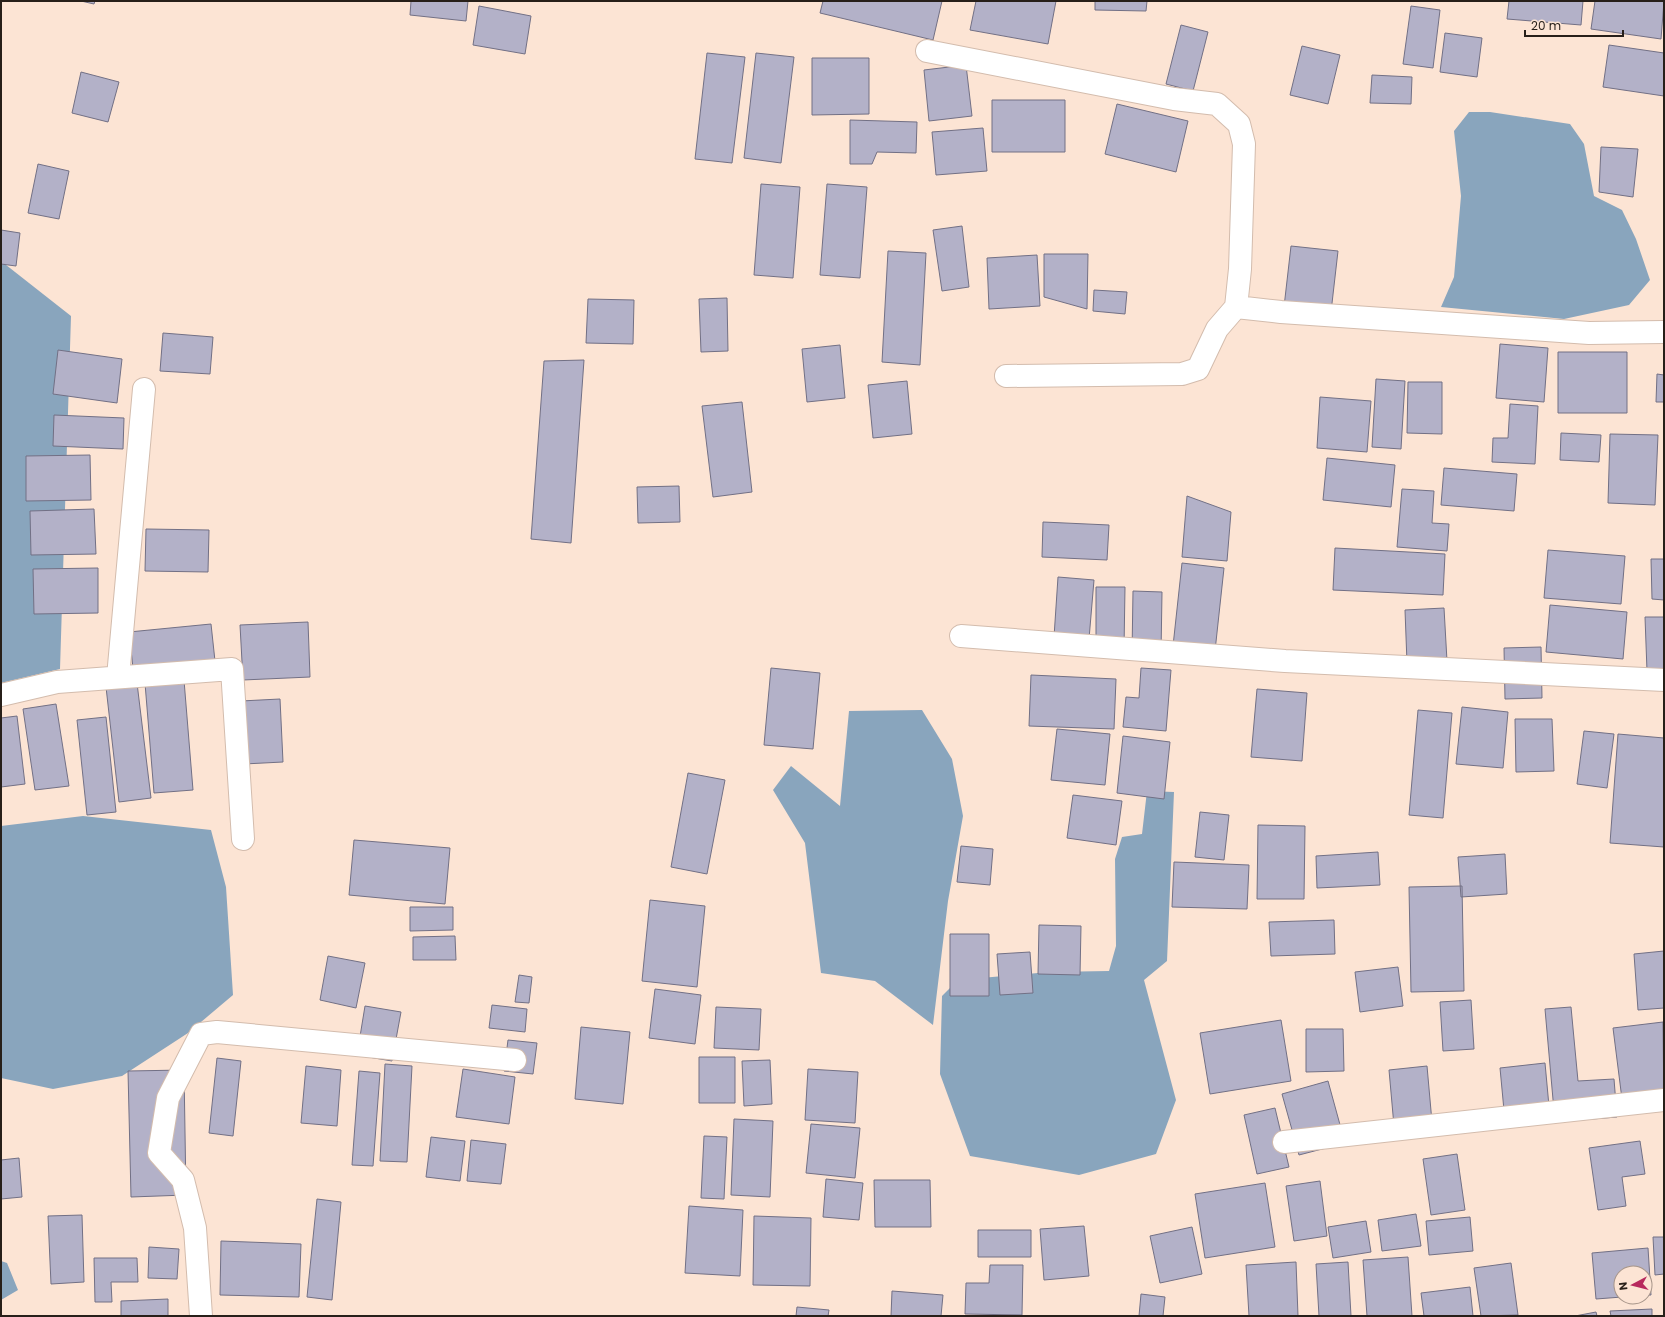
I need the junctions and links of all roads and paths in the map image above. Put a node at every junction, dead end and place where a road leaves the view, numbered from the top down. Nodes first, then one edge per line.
1 (927, 51) dead end
2 (1236, 308) junction
3 (1664, 332) edge
4 (1006, 376) dead end
5 (144, 389) dead end
6 (961, 636) dead end
7 (118, 677) junction
8 (1664, 680) edge
9 (1, 695) edge
10 (243, 839) dead end
11 (515, 1060) dead end
12 (1664, 1100) edge
13 (1284, 1142) dead end
14 (201, 1316) edge

1 - 2 street
2 - 3 street
2 - 4 street
5 - 7 street
6 - 8 street
7 - 9 street
7 - 10 street
11 - 14 street
12 - 13 street

